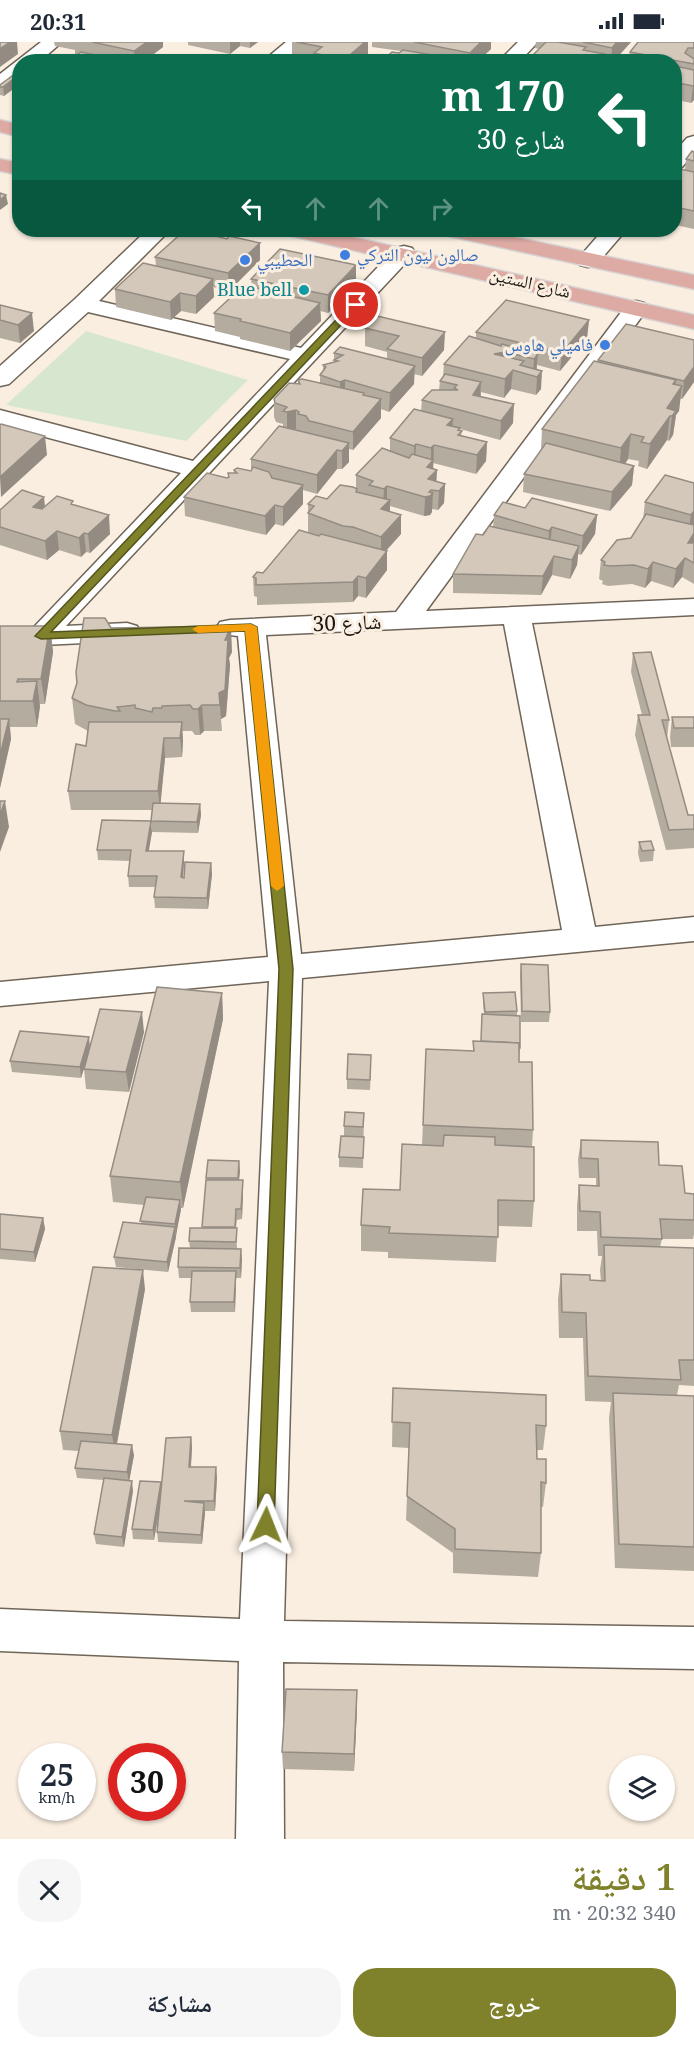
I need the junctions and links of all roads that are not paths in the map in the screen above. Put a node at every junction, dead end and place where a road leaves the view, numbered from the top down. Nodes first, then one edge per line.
1 (53, 42) edge
2 (298, 42) edge
3 (529, 42) edge
4 (37, 54) edge
5 (282, 54) edge
6 (516, 54) edge
7 (12, 73) edge
8 (0, 84) edge
9 (694, 142) edge
10 (682, 155) edge
11 (152, 237) edge
12 (329, 237) edge
13 (484, 237) edge
14 (609, 237) edge
15 (404, 253) junction
16 (588, 260) junction
17 (694, 282) edge
18 (83, 304) junction
19 (636, 308) junction
20 (694, 322) edge
21 (307, 356) junction
22 (0, 379) edge
23 (0, 417) edge
24 (199, 470) junction
25 (694, 607) edge
26 (517, 617) junction
27 (404, 621) junction
28 (251, 627) junction
29 (204, 629) edge
30 (158, 631) edge
31 (41, 636) junction
32 (0, 638) edge
33 (694, 929) edge
34 (580, 941) junction
35 (286, 969) junction
36 (0, 994) edge
37 (0, 1630) edge
38 (261, 1641) junction
39 (694, 1648) edge
40 (260, 1839) edge

1 - 4 street
2 - 5 street
3 - 6 street
7 - 8 street
9 - 10 street
11 - 18 street
12 - 15 main road, شارع الستين
13 - 16 main road, شارع الستين
14 - 16 street
15 - 19 main road, شارع الستين
15 - 21 street
16 - 17 main road, شارع الستين
18 - 21 street
18 - 22 street
19 - 20 main road, شارع الستين
19 - 27 street
21 - 24 street
23 - 24 street
24 - 31 street
25 - 26 street, شارع 30
26 - 27 street, شارع 30
26 - 34 street
27 - 28 street, شارع 30
28 - 29 street, شارع 30
28 - 35 street
30 - 31 street
31 - 32 street
33 - 34 street
34 - 35 street
35 - 36 street
35 - 38 street
37 - 38 street
38 - 39 street
38 - 40 street

